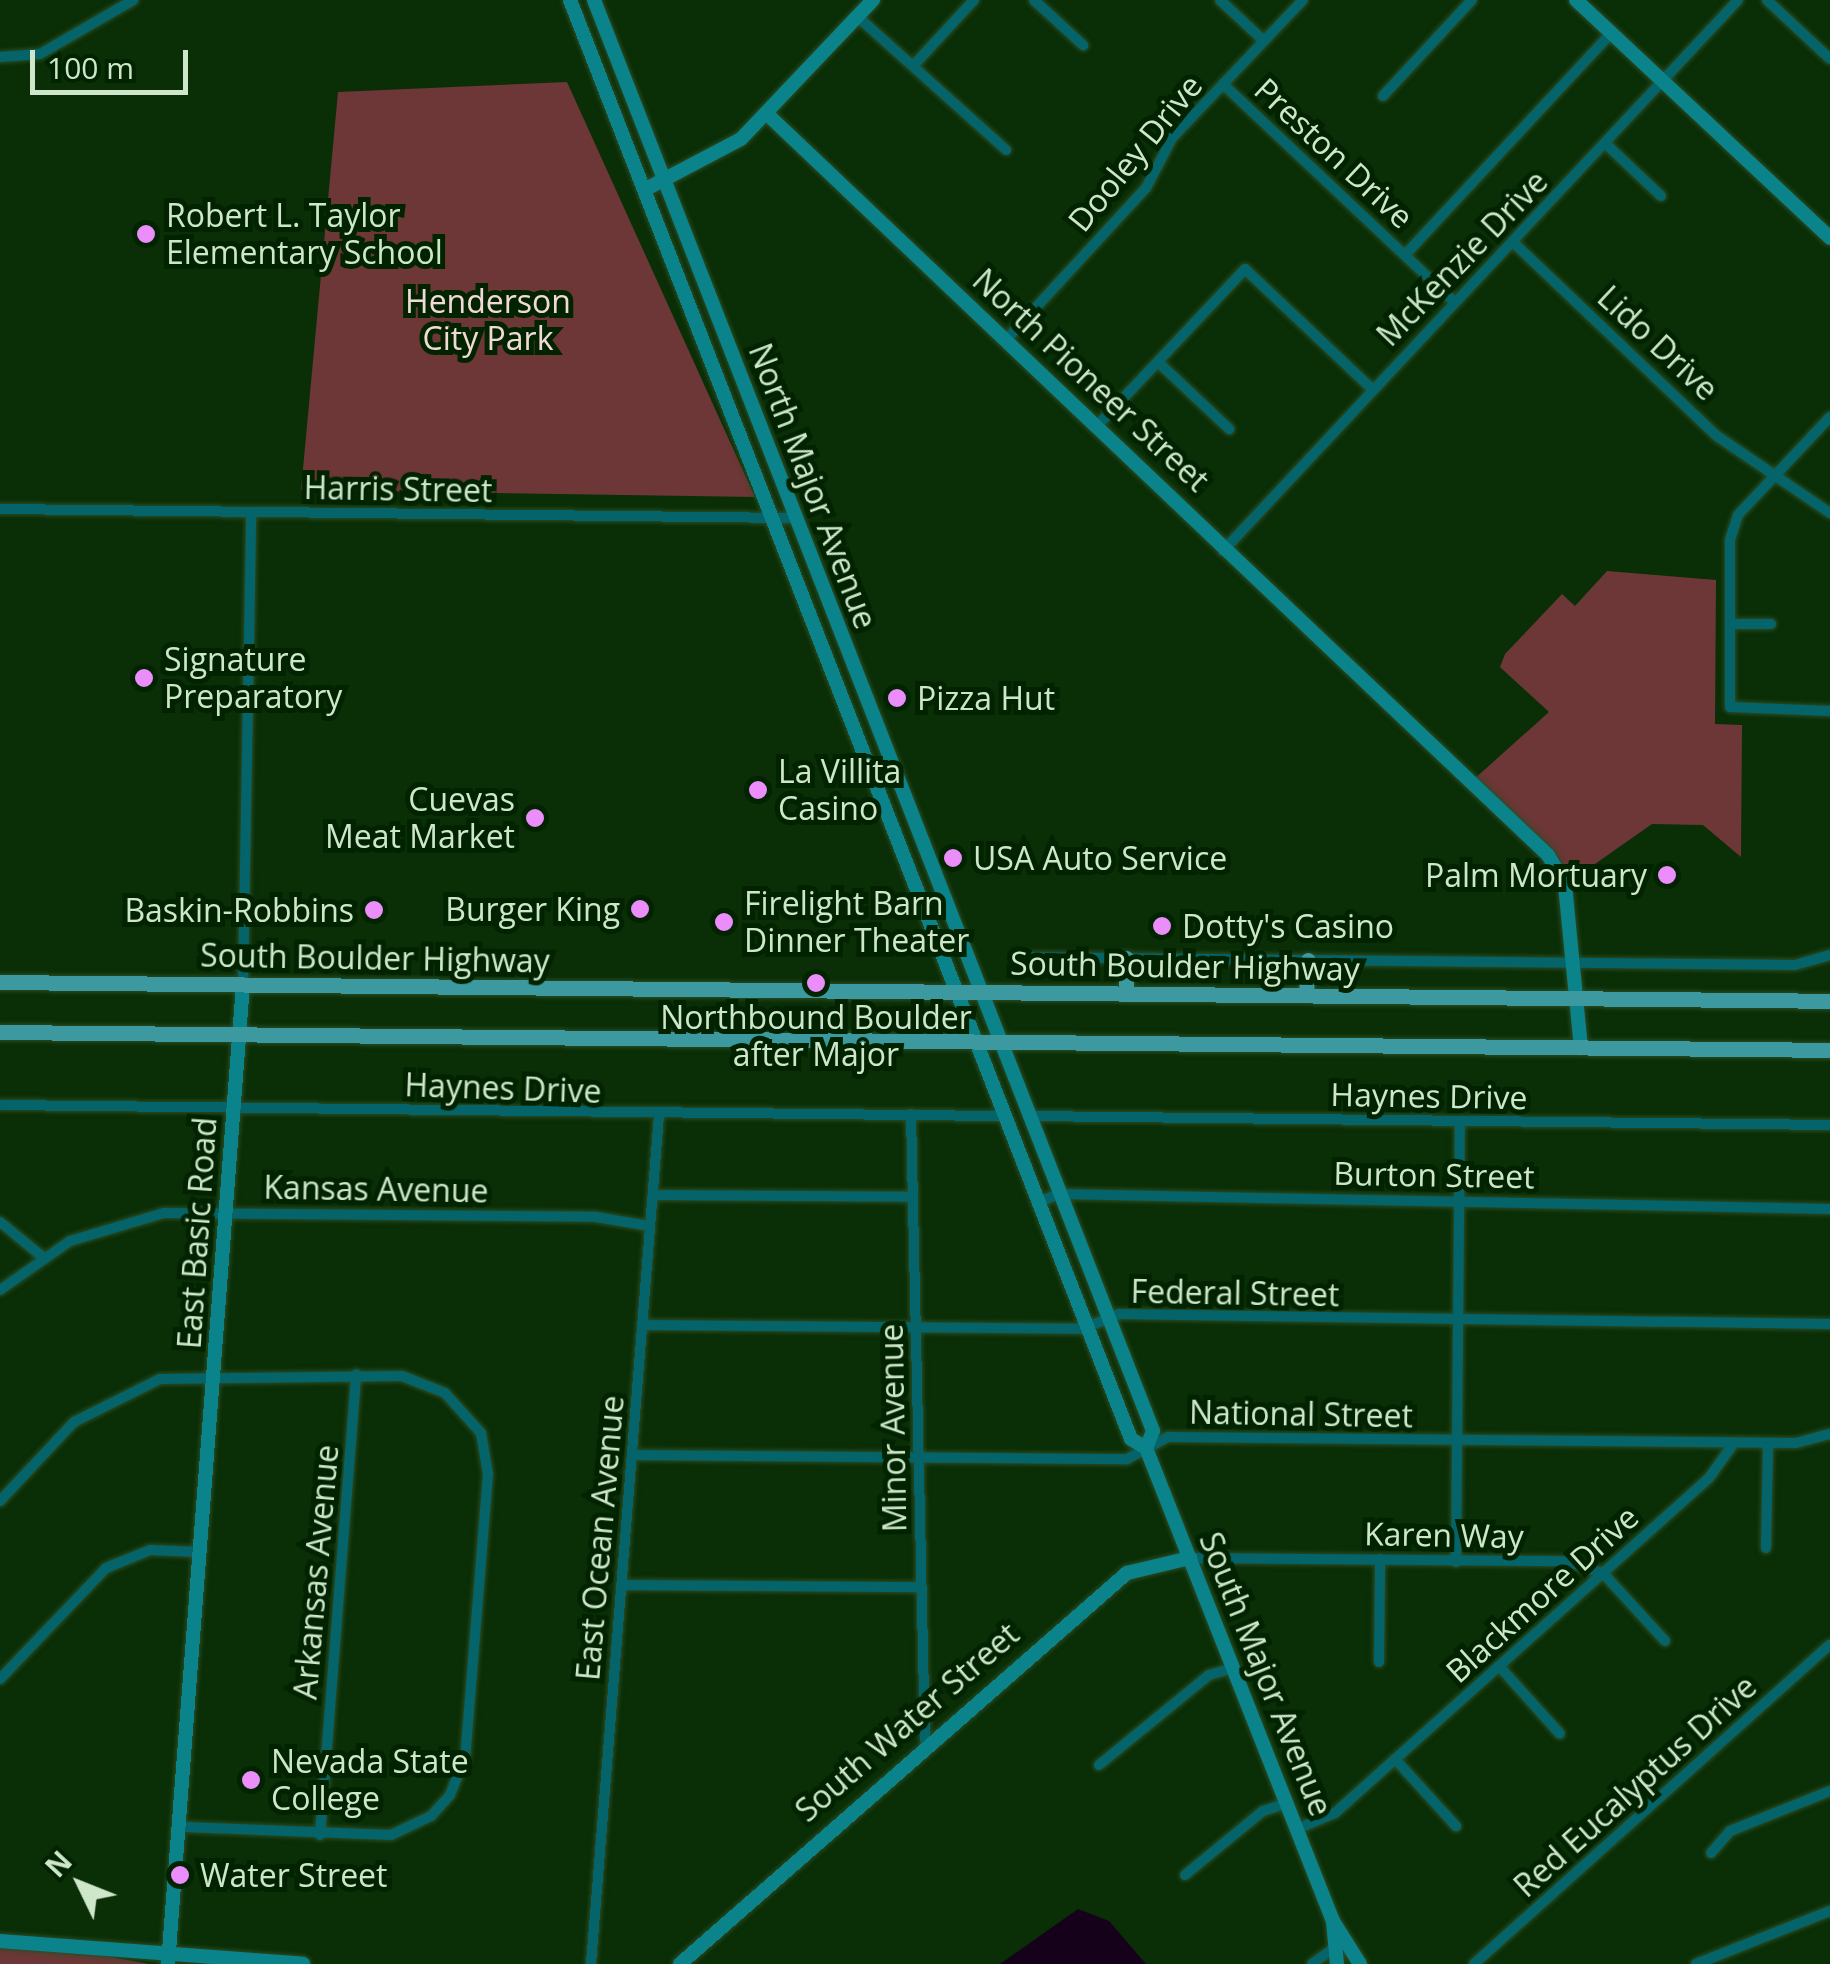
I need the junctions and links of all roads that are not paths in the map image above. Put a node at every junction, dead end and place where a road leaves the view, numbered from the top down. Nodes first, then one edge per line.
1 (134, 0) edge
2 (570, 0) edge
3 (594, 0) edge
4 (874, 0) edge
5 (974, 0) edge
6 (1034, 0) edge
7 (1220, 0) edge
8 (1303, 0) edge
9 (1472, 0) edge
10 (1576, 0) edge
11 (1738, 0) edge
12 (1767, 0) edge
13 (858, 17) junction
14 (1610, 32) junction
15 (1264, 42) junction
16 (1083, 45) dead end
17 (0, 57) edge
18 (1830, 59) edge
19 (617, 60) junction
20 (596, 64) junction
21 (912, 66) junction
22 (1663, 82) junction
23 (1224, 84) junction
24 (1383, 96) dead end
25 (766, 114) junction
26 (1606, 143) junction
27 (1006, 150) dead end
28 (666, 180) junction
29 (646, 189) junction
30 (1661, 196) dead end
31 (1830, 238) edge
32 (1513, 242) junction
33 (1404, 254) junction
34 (1453, 301) junction
35 (1008, 338) junction
36 (1158, 362) junction
37 (746, 389) junction
38 (1372, 389) junction
39 (726, 397) junction
40 (752, 404) junction
41 (732, 412) junction
42 (1830, 416) edge
43 (1099, 424) junction
44 (1229, 429) dead end
45 (1774, 474) junction
46 (0, 510) edge
47 (251, 512) junction
48 (1830, 513) edge
49 (772, 518) junction
50 (795, 518) junction
51 (1222, 552) junction
52 (832, 611) junction
53 (812, 619) junction
54 (1730, 624) junction
55 (1772, 624) dead end
56 (1830, 712) edge
57 (878, 730) junction
58 (858, 737) junction
59 (1830, 955) edge
60 (1020, 956) dead end
61 (1126, 958) junction
62 (1308, 960) junction
63 (1568, 964) junction
64 (0, 982) edge
65 (242, 984) junction
66 (957, 991) junction
67 (980, 992) junction
68 (1126, 993) junction
69 (1306, 995) junction
70 (1573, 998) junction
71 (1830, 1002) edge
72 (0, 1032) edge
73 (239, 1033) junction
74 (978, 1042) junction
75 (1001, 1042) junction
76 (1581, 1048) junction
77 (1830, 1053) edge
78 (0, 1105) edge
79 (234, 1107) junction
80 (911, 1114) junction
81 (659, 1115) junction
82 (1004, 1116) junction
83 (1027, 1116) junction
84 (1460, 1122) junction
85 (1830, 1124) edge
86 (1059, 1194) junction
87 (653, 1195) junction
88 (912, 1198) junction
89 (1460, 1200) junction
90 (1039, 1202) junction
91 (1830, 1209) edge
92 (226, 1212) junction
93 (0, 1222) edge
94 (650, 1226) junction
95 (44, 1258) junction
96 (0, 1290) edge
97 (1108, 1321) junction
98 (1459, 1322) junction
99 (1830, 1324) edge
100 (643, 1325) junction
101 (916, 1328) junction
102 (1088, 1328) junction
103 (356, 1374) junction
104 (214, 1375) junction
105 (1830, 1434) edge
106 (1457, 1441) junction
107 (1734, 1443) junction
108 (1768, 1443) junction
109 (1146, 1448) junction
110 (632, 1454) junction
111 (919, 1458) junction
112 (0, 1501) edge
113 (1766, 1548) dead end
114 (200, 1552) junction
115 (1190, 1558) junction
116 (1380, 1559) junction
117 (1456, 1562) junction
118 (1603, 1572) junction
119 (622, 1585) junction
120 (922, 1587) junction
121 (1665, 1641) dead end
122 (1830, 1645) edge
123 (1379, 1662) dead end
124 (1499, 1666) junction
125 (1233, 1668) junction
126 (0, 1679) edge
127 (1560, 1734) dead end
128 (925, 1740) junction
129 (1395, 1759) junction
130 (1099, 1765) dead end
131 (1830, 1792) edge
132 (1288, 1804) junction
133 (1456, 1826) dead end
134 (178, 1827) junction
135 (1297, 1828) junction
136 (320, 1835) junction
137 (1711, 1853) dead end
138 (1185, 1876) dead end
139 (1830, 1911) edge
140 (1333, 1921) junction
141 (1350, 1939) junction
142 (0, 1941) edge
143 (1331, 1948) junction
144 (168, 1960) edge
145 (303, 1964) edge
146 (591, 1964) edge
147 (680, 1964) edge
148 (1312, 1964) edge
149 (1337, 1964) edge
150 (1360, 1964) edge
151 (1474, 1964) edge
152 (1696, 1964) edge

1 - 17 street
2 - 20 street, North Major Avenue
3 - 19 street, North Major Avenue
4 - 13 street
5 - 21 street
6 - 16 street
7 - 15 street
8 - 15 street, Dooley Drive
9 - 24 street
10 - 14 street
11 - 22 street, McKenzie Drive
12 - 18 street
13 - 21 street
13 - 25 street
14 - 22 street
14 - 33 street
15 - 23 street, Dooley Drive
19 - 20 street
19 - 28 street, North Major Avenue
20 - 29 street, North Major Avenue
21 - 27 street
22 - 26 street, McKenzie Drive
22 - 31 street
23 - 33 street, Preston Drive
23 - 35 street, Dooley Drive
25 - 28 street
25 - 35 street, North Pioneer Street
26 - 30 street
26 - 32 street, McKenzie Drive
28 - 29 street
28 - 37 street, North Major Avenue
29 - 39 street, North Major Avenue
32 - 34 street, McKenzie Drive
32 - 45 street, Lido Drive
33 - 34 street, Preston Drive
34 - 38 street, McKenzie Drive
35 - 43 street, North Pioneer Street
36 - 38 street
36 - 43 street
36 - 44 street
37 - 39 street
37 - 40 street, North Major Avenue
38 - 51 street, McKenzie Drive
39 - 41 street, North Major Avenue
40 - 41 street
40 - 50 street, North Major Avenue
41 - 49 street, North Major Avenue
42 - 45 street
43 - 51 street, North Pioneer Street
45 - 48 street, Lido Drive
45 - 54 street
46 - 47 street, Harris Street
47 - 49 street, Harris Street
47 - 65 street, East Basic Road
49 - 50 street, Harris Street
49 - 53 street, North Major Avenue
50 - 52 street, North Major Avenue
51 - 63 street, North Pioneer Street
52 - 53 street
52 - 57 street, North Major Avenue
53 - 58 street, North Major Avenue
54 - 55 street
54 - 56 street
57 - 58 street
57 - 67 street, North Major Avenue
58 - 66 street, North Major Avenue
59 - 63 street
60 - 61 street
61 - 62 street
61 - 68 main road
62 - 63 street
62 - 69 main road
63 - 70 street, North Pioneer Street
64 - 65 main road, South Boulder Highway
65 - 66 main road, South Boulder Highway
65 - 73 street, East Basic Road
66 - 67 main road, South Boulder Highway
66 - 74 street, South Major Avenue
67 - 68 main road, South Boulder Highway
67 - 75 street, South Major Avenue
68 - 69 main road, South Boulder Highway
69 - 70 main road, South Boulder Highway
70 - 71 main road, South Boulder Highway
70 - 76 street, North Pioneer Street
72 - 73 main road
73 - 74 main road
73 - 79 street, East Basic Road
74 - 75 main road
74 - 82 street, South Major Avenue
75 - 76 main road
75 - 83 street, South Major Avenue
76 - 77 main road
78 - 79 street, Haynes Drive
79 - 81 street, Haynes Drive
79 - 92 street, East Basic Road
80 - 81 street, Haynes Drive
80 - 82 street, Haynes Drive
80 - 88 street, Minor Avenue
81 - 87 street, East Ocean Avenue
82 - 90 street, South Major Avenue
83 - 84 street, Haynes Drive
83 - 86 street, South Major Avenue
84 - 85 street, Haynes Drive
84 - 89 street
86 - 89 street, Burton Street
86 - 90 street, Burton Street
86 - 97 street, South Major Avenue
87 - 88 street
87 - 94 street, East Ocean Avenue
88 - 101 street, Minor Avenue
89 - 91 street, Burton Street
89 - 98 street
90 - 102 street, South Major Avenue
92 - 94 street, Kansas Avenue
92 - 95 street, Kansas Avenue
92 - 104 street, East Basic Road
93 - 95 street
94 - 100 street, East Ocean Avenue
95 - 96 street, Kansas Avenue
97 - 98 street, Federal Street
97 - 102 street, Federal Street
97 - 109 street, South Major Avenue
98 - 99 street, Federal Street
98 - 106 street
100 - 101 street, Federal Street
100 - 110 street, East Ocean Avenue
101 - 102 street, Federal Street
101 - 111 street, Minor Avenue
102 - 109 street, South Major Avenue
103 - 104 street
103 - 136 street, Arkansas Avenue
103 - 136 street
104 - 112 street
104 - 114 street, East Basic Road
105 - 108 street
106 - 107 street, National Street
106 - 109 street, National Street
106 - 117 street
107 - 108 street
107 - 118 street, Blackmore Drive
108 - 113 street
109 - 111 street, National Street
109 - 115 street, South Major Avenue
110 - 111 street, National Street
110 - 119 street, East Ocean Avenue
111 - 120 street, Minor Avenue
114 - 126 street
114 - 134 street, East Basic Road
115 - 116 street, Karen Way
115 - 125 street, South Major Avenue
115 - 128 street, South Water Street
116 - 117 street, Karen Way
116 - 123 street
117 - 118 street, Karen Way
118 - 121 street
118 - 124 street, Blackmore Drive
119 - 120 street
119 - 146 street, East Ocean Avenue
120 - 128 street, Minor Avenue
122 - 151 street, Red Eucalyptus Drive
124 - 127 street
124 - 129 street, Blackmore Drive
125 - 130 street
125 - 132 street, South Major Avenue
128 - 147 street, South Water Street
129 - 133 street
129 - 135 street, Blackmore Drive
131 - 137 street
132 - 135 street, South Major Avenue
132 - 138 street
134 - 136 street
134 - 144 street, East Basic Road
135 - 140 street, South Major Avenue
139 - 152 street
140 - 141 street, South Major Avenue
140 - 143 street, South Major Avenue
141 - 143 street
141 - 150 street, South Major Avenue
142 - 144 street
143 - 148 street
143 - 149 street, South Major Avenue
144 - 145 street

